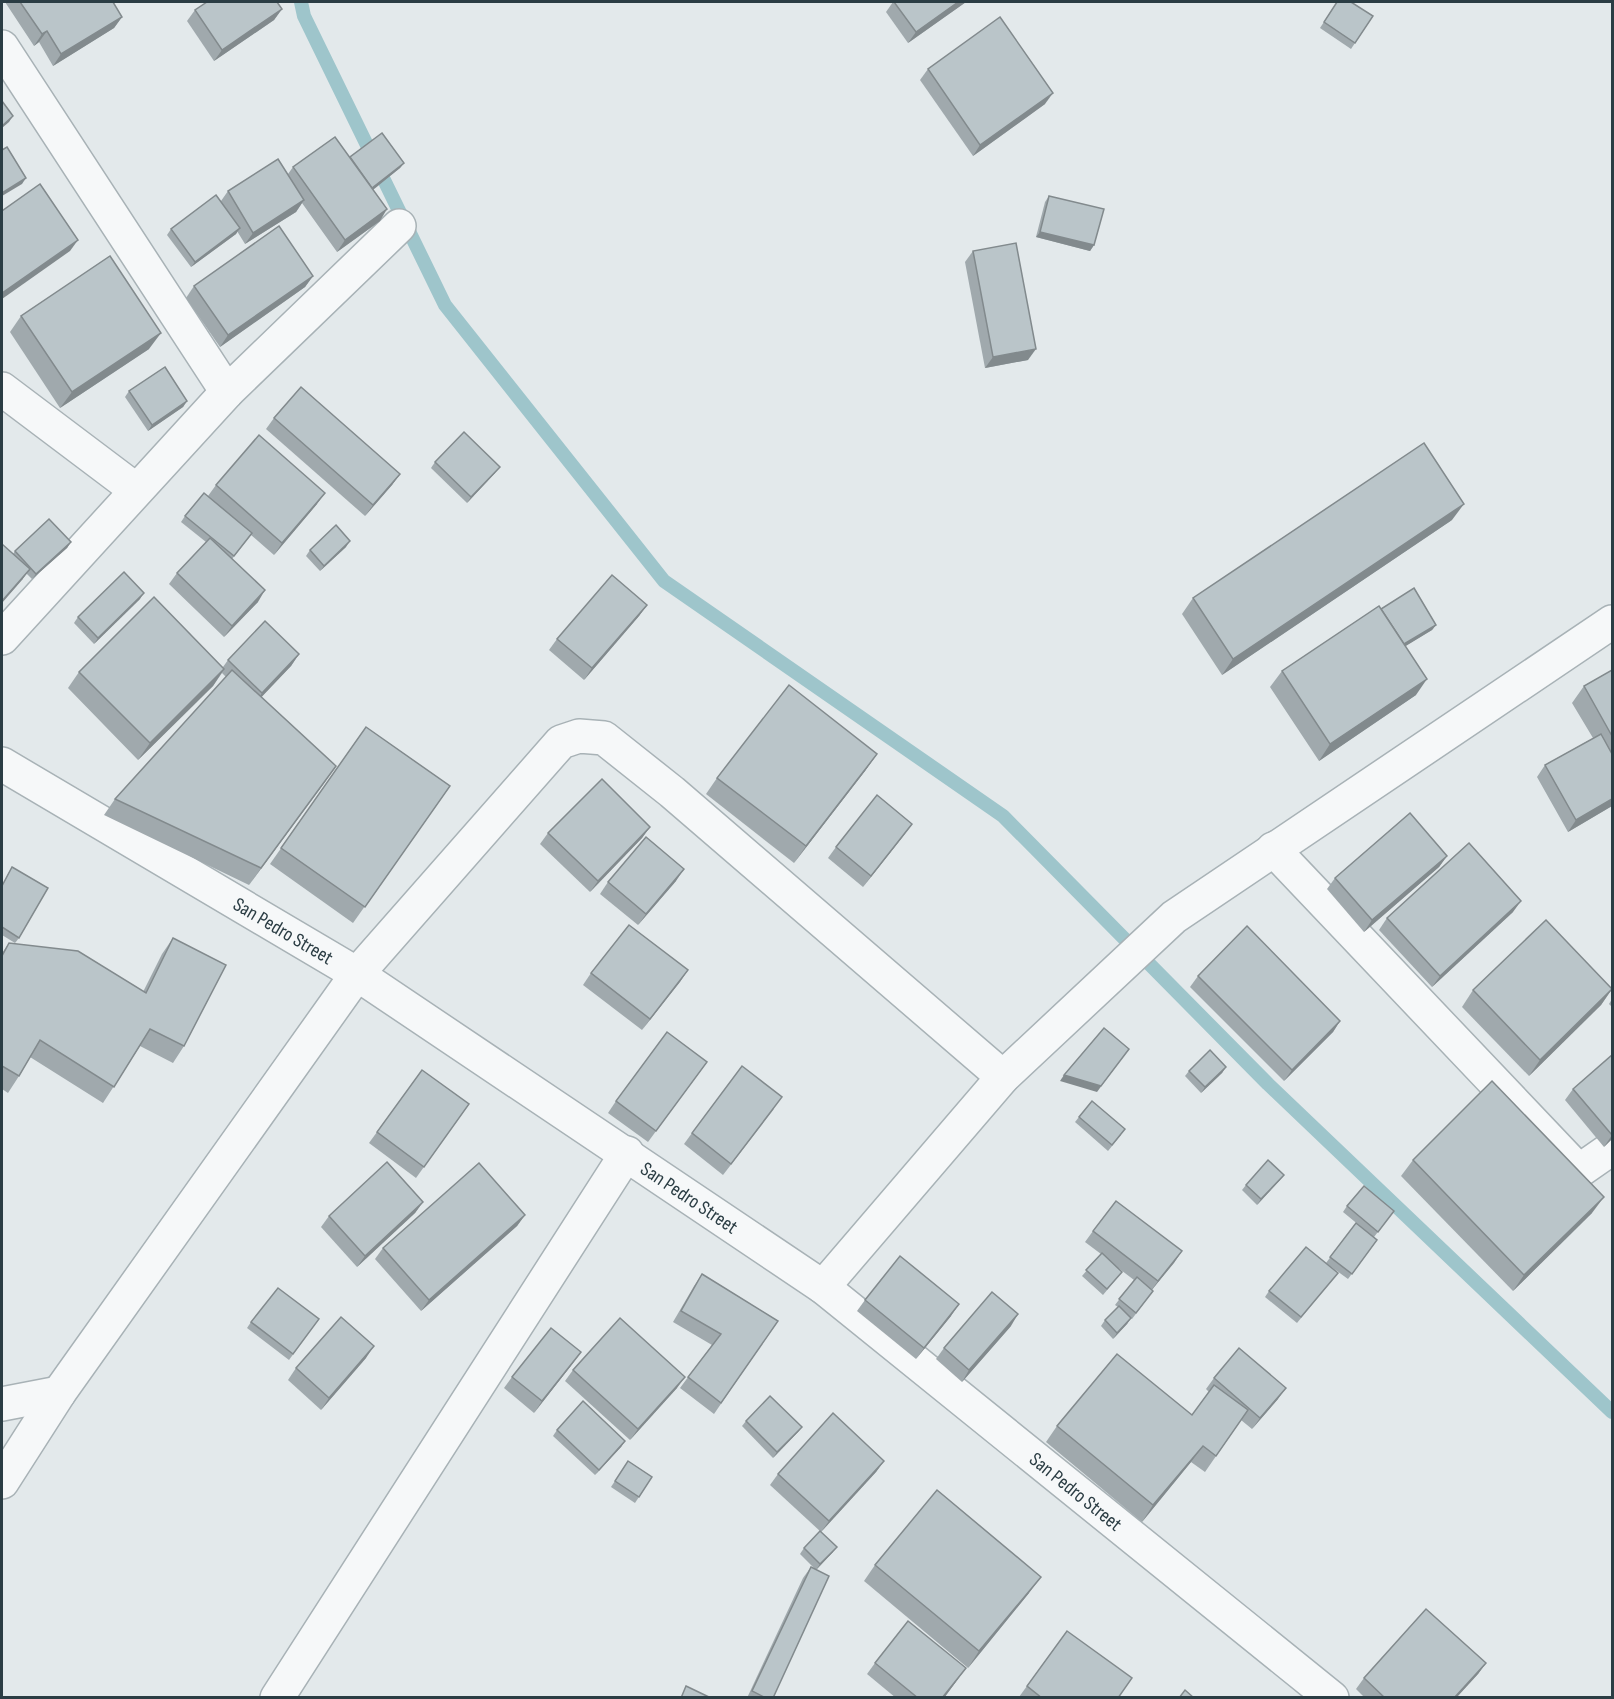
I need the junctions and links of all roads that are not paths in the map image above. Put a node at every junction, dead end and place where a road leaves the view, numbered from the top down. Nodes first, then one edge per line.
1 (2, 46) edge
2 (399, 226) dead end
3 (2, 389) edge
4 (227, 392) junction
5 (136, 490) junction
6 (1612, 622) edge
7 (2, 638) edge
8 (2, 764) edge
9 (1273, 849) junction
10 (357, 974) junction
11 (1003, 1077) junction
12 (1612, 1148) edge
13 (627, 1153) junction
14 (823, 1287) junction
15 (59, 1394) junction
16 (2, 1404) edge
17 (2, 1482) edge
18 (277, 1698) edge
19 (1332, 1698) edge

1 - 4 street
2 - 4 street
3 - 5 street
4 - 5 street
5 - 7 street
6 - 9 street
8 - 10 street, San Pedro Street
9 - 11 street
9 - 12 street
10 - 11 street
10 - 13 street, San Pedro Street
10 - 15 street
11 - 14 street
13 - 14 street, San Pedro Street
13 - 18 street
14 - 19 street, San Pedro Street
15 - 16 street
15 - 17 street

